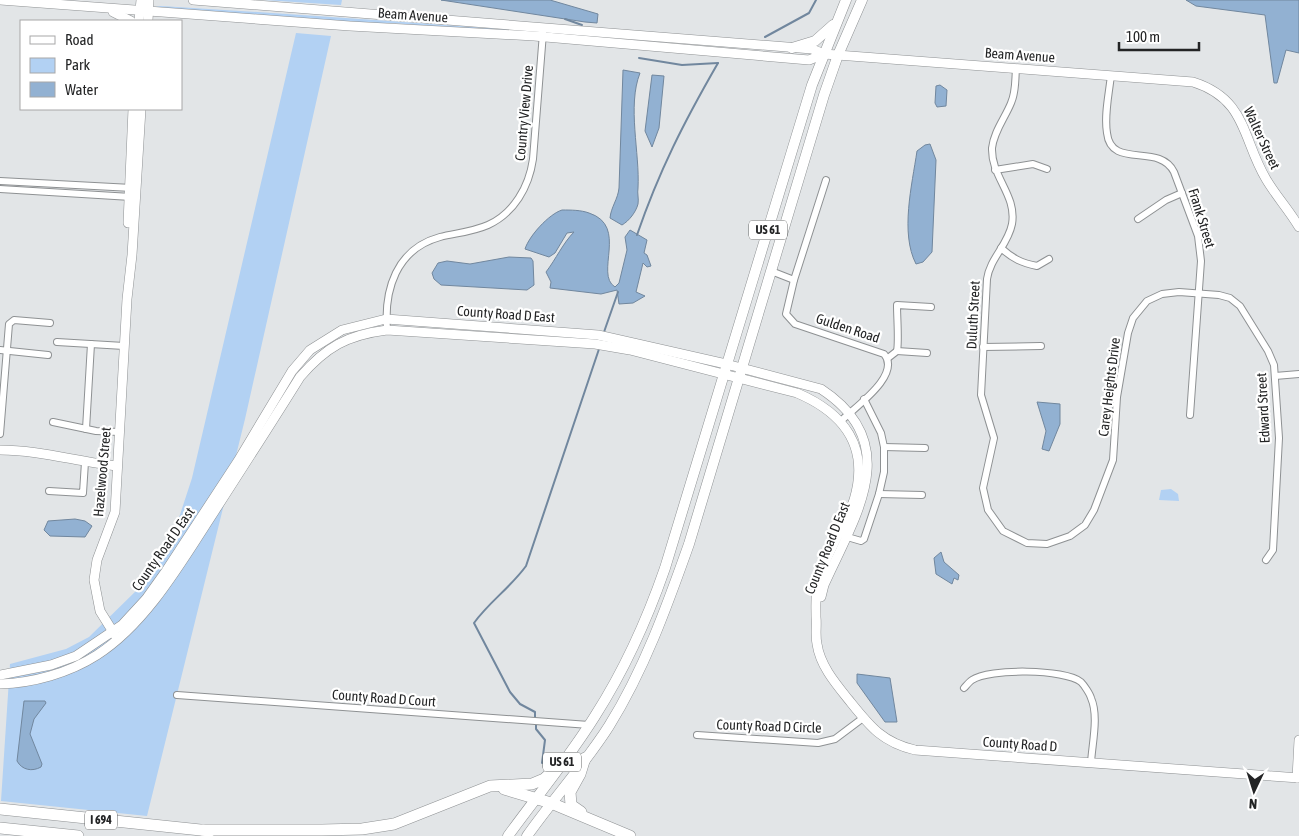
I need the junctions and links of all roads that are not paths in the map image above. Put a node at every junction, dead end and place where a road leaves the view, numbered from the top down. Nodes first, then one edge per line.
1 (0, 0) edge
2 (141, 0) edge
3 (149, 0) edge
4 (193, 0) edge
5 (846, 0) edge
6 (862, 0) edge
7 (219, 1) edge
8 (101, 8) junction
9 (144, 11) junction
10 (129, 20) edge
11 (140, 20) edge
12 (148, 20) edge
13 (836, 23) junction
14 (543, 32) junction
15 (792, 48) junction
16 (824, 54) junction
17 (838, 55) junction
18 (1016, 69) junction
19 (1110, 75) junction
20 (1213, 90) joint
21 (133, 110) edge
22 (141, 110) edge
23 (1047, 169) dead end
24 (995, 170) junction
25 (826, 180) dead end
26 (0, 181) edge
27 (0, 189) edge
28 (132, 192) junction
29 (1182, 193) junction
30 (1138, 219) dead end
31 (1299, 227) edge
32 (1001, 248) junction
33 (1049, 259) dead end
34 (771, 272) junction
35 (794, 280) junction
36 (1199, 294) junction
37 (931, 307) dead end
38 (386, 319) junction
39 (50, 323) dead end
40 (387, 330) junction
41 (57, 342) dead end
42 (91, 344) junction
43 (124, 346) junction
44 (1040, 346) dead end
45 (983, 347) junction
46 (3, 351) edge
47 (897, 351) junction
48 (927, 353) dead end
49 (48, 355) dead end
50 (888, 358) junction
51 (725, 369) junction
52 (740, 373) junction
53 (1299, 374) edge
54 (1275, 376) junction
55 (864, 399) junction
56 (849, 414) junction
57 (1190, 415) dead end
58 (841, 421) junction
59 (53, 422) dead end
60 (86, 429) junction
61 (119, 432) junction
62 (0, 434) edge
63 (884, 447) junction
64 (925, 448) dead end
65 (0, 450) edge
66 (84, 462) junction
67 (117, 466) junction
68 (49, 491) dead end
69 (879, 494) junction
70 (922, 495) dead end
71 (842, 535) junction
72 (1037, 544) joint
73 (1266, 560) dead end
74 (816, 619) joint
75 (115, 636) junction
76 (0, 675) edge
77 (0, 684) edge
78 (964, 688) dead end
79 (177, 695) dead end
80 (864, 718) junction
81 (589, 725) junction
82 (697, 735) dead end
83 (1299, 740) edge
84 (585, 758) junction
85 (562, 762) junction
86 (1091, 763) junction
87 (1298, 778) edge
88 (490, 786) junction
89 (535, 798) junction
90 (550, 803) junction
91 (0, 809) edge
92 (604, 826) junction
93 (0, 828) edge
94 (203, 830) junction
95 (78, 836) edge
96 (263, 836) edge
97 (508, 836) edge
98 (527, 836) edge
99 (630, 836) edge

1 - 8 street, Beam Avenue
2 - 9 street
3 - 9 street
4 - 7 street, Beam Avenue
5 - 13 main road, US 61
6 - 17 main road, US 61
7 - 14 street, Beam Avenue
8 - 9 street, Beam Avenue
8 - 10 street
9 - 11 street
9 - 12 street
9 - 14 street, Beam Avenue
13 - 15 main road
13 - 16 main road, US 61
14 - 15 street, Beam Avenue
14 - 16 street, Beam Avenue
14 - 38 street, Country View Drive
15 - 16 street, Beam Avenue
16 - 17 street, Beam Avenue
16 - 51 main road, US 61
17 - 18 street, Beam Avenue
17 - 34 main road, US 61
18 - 19 street, Beam Avenue
18 - 24 street, Duluth Street
19 - 20 street, Beam Avenue
19 - 29 street, Frank Street
20 - 31 street, Walter Street
21 - 28 street, Hazelwood Street
22 - 28 street, Hazelwood Street
23 - 24 street
24 - 32 street, Duluth Street
25 - 35 street, Gulden Road
26 - 28 street
27 - 28 street
28 - 43 street, Hazelwood Street
29 - 30 street
29 - 36 street, Frank Street
32 - 33 street
32 - 45 street, Duluth Street
34 - 35 street
34 - 52 main road, US 61
35 - 50 street, Gulden Road
36 - 54 street, Edward Street
36 - 57 street, Frank Street
36 - 72 street, Carey Heights Drive
37 - 47 street
38 - 40 street, Country View Drive
38 - 51 street, County Road D East
38 - 75 street, County Road D East
39 - 46 street
40 - 51 street, County Road D East
40 - 75 street, County Road D East
41 - 42 street
42 - 43 street
42 - 60 street
43 - 61 street, Hazelwood Street
44 - 45 street
45 - 72 street, Duluth Street
46 - 49 street
46 - 62 street
47 - 48 street
47 - 50 street
50 - 55 street, Gulden Road
51 - 52 street, County Road D East
51 - 81 main road, US 61
52 - 56 street, County Road D East
52 - 58 street, County Road D East
52 - 84 main road, US 61
53 - 54 street
54 - 73 street, Edward Street
55 - 56 street, Gulden Road
55 - 63 street
56 - 58 street, Gulden Road
56 - 71 street, County Road D East
58 - 71 street, County Road D East
59 - 60 street
60 - 61 street
61 - 67 street, Hazelwood Street
63 - 64 street
63 - 69 street
65 - 66 street
66 - 67 street
66 - 68 street
67 - 75 street, Hazelwood Street
69 - 70 street
69 - 71 street
71 - 74 street, County Road D East
74 - 80 street, County Road D
75 - 76 street, County Road D East
75 - 77 street, County Road D East
78 - 86 street
79 - 81 street, County Road D Court
80 - 82 street, County Road D Circle
80 - 86 street, County Road D
81 - 85 main road, US 61
83 - 87 street
84 - 90 main road, US 61
84 - 92 highway
85 - 88 highway
85 - 89 main road, US 61
86 - 87 street, County Road D
88 - 89 highway
88 - 94 highway
89 - 90 highway
89 - 97 main road, US 61
90 - 92 highway
90 - 98 main road, US 61
91 - 94 highway, I 694
92 - 99 highway
93 - 95 highway, I 694
94 - 96 highway, I 694

